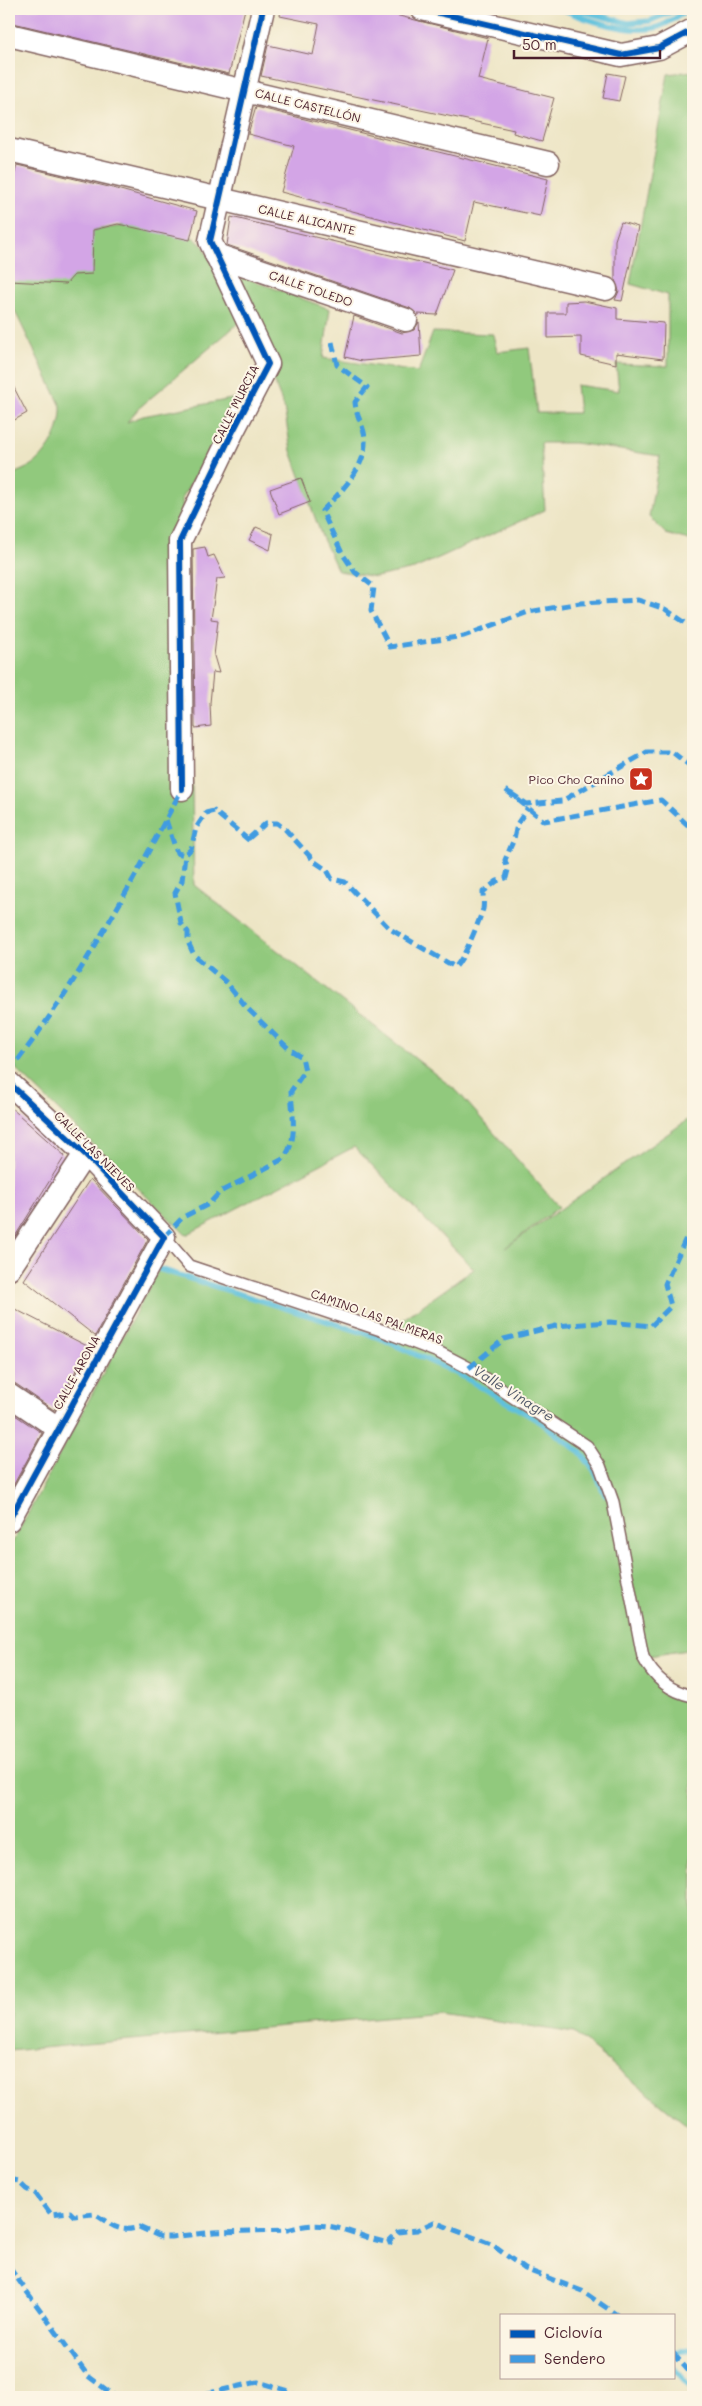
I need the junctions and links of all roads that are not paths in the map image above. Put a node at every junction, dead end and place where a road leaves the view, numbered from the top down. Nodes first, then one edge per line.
1 (263, 9) edge
2 (422, 9) edge
3 (693, 30) edge
4 (9, 35) edge
5 (244, 90) junction
6 (9, 150) edge
7 (548, 163) dead end
8 (218, 198) junction
9 (216, 255) junction
10 (606, 289) dead end
11 (406, 320) dead end
12 (182, 790) dead end
13 (9, 1083) edge
14 (85, 1154) junction
15 (164, 1237) junction
16 (9, 1269) edge
17 (9, 1395) edge
18 (58, 1428) junction
19 (9, 1520) edge
20 (693, 1696) edge

1 - 5 street, CALLE MURCIA
2 - 3 street
4 - 5 street, CALLE CASTELLÓN
5 - 7 street, CALLE CASTELLÓN
5 - 8 street, CALLE MURCIA
6 - 8 street, CALLE ALICANTE
8 - 9 street, CALLE MURCIA
8 - 10 street, CALLE ALICANTE
9 - 11 street, CALLE TOLEDO
9 - 12 street, CALLE MURCIA
13 - 14 street, CALLE LAS NIEVES
14 - 15 street, CALLE LAS NIEVES
14 - 16 street
15 - 18 street, CALLE ARONA
15 - 20 lane, CAMINO LAS PALMERAS
17 - 18 street
18 - 19 street, CALLE ARONA

